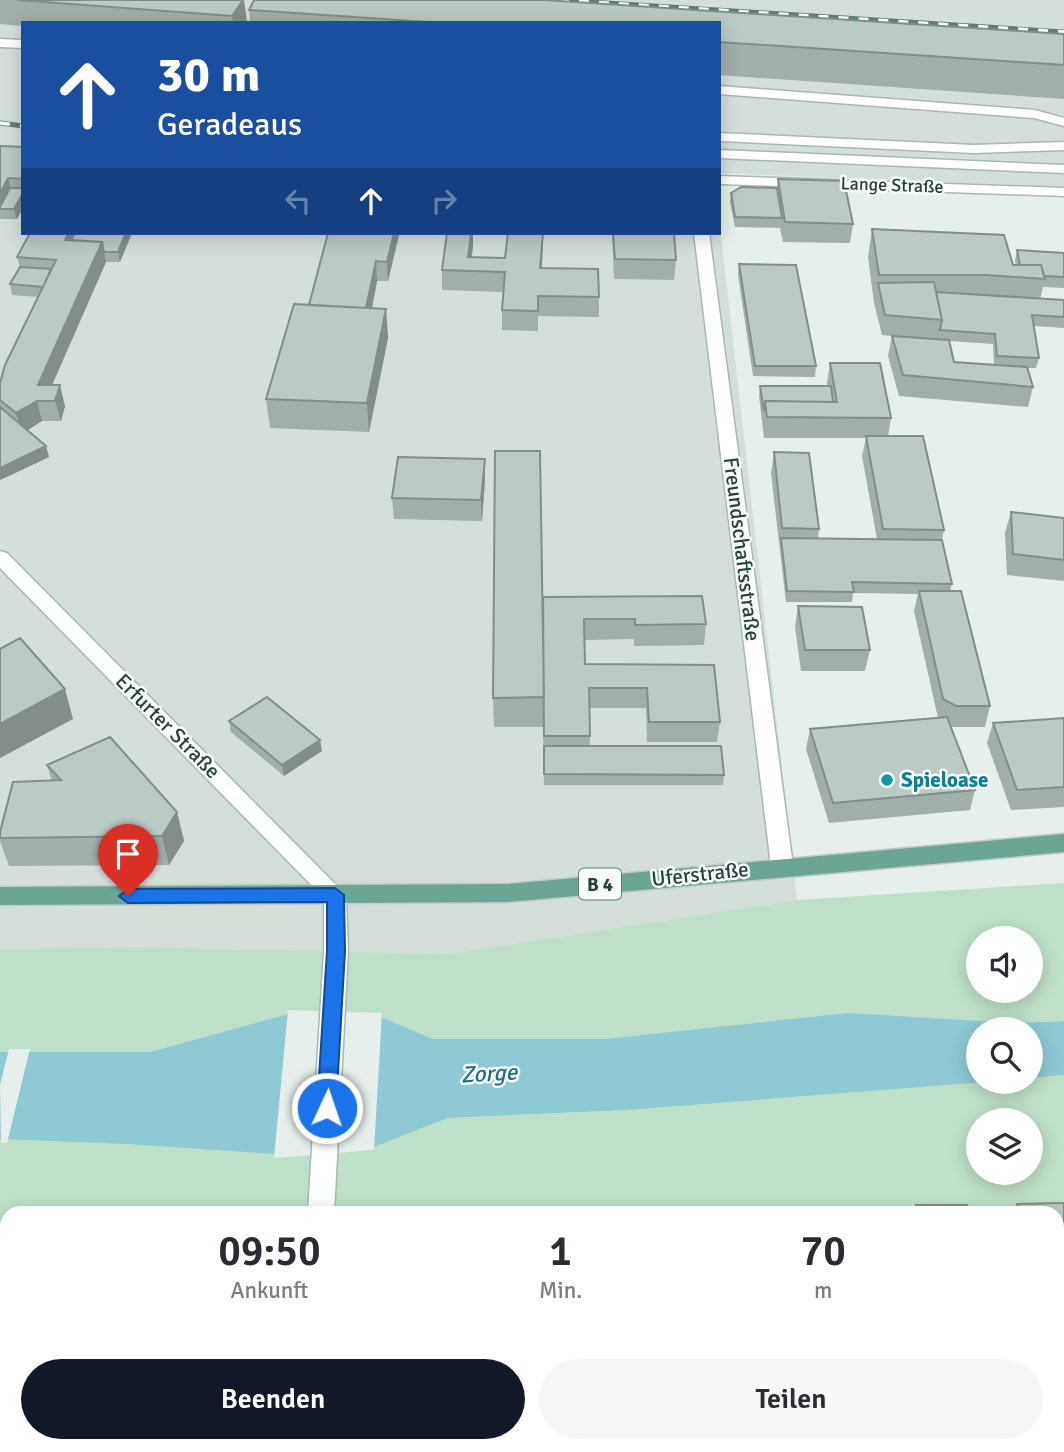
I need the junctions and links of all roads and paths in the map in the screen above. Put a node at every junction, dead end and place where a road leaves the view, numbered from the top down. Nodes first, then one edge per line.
1 (0, 43) edge
2 (21, 44) edge
3 (721, 90) edge
4 (1064, 122) edge
5 (721, 126) edge
6 (721, 137) edge
7 (1036, 146) junction
8 (1064, 146) edge
9 (721, 155) edge
10 (1032, 167) junction
11 (1064, 169) edge
12 (721, 180) edge
13 (1064, 192) edge
14 (701, 235) edge
15 (0, 557) edge
16 (1064, 843) edge
17 (782, 866) junction
18 (335, 895) junction
19 (0, 896) edge
20 (320, 1206) edge

1 - 2 street
3 - 4 street
5 - 7 street
6 - 7 street
7 - 8 street
7 - 10 street
9 - 10 street
10 - 11 street
12 - 13 street, Lange Straße
14 - 17 street, Freundschaftsstraße
15 - 18 street, Erfurter Straße
16 - 17 main road, Uferstraße / B 4
17 - 18 main road, Uferstraße / B 4
18 - 19 main road, B 4
18 - 20 street

